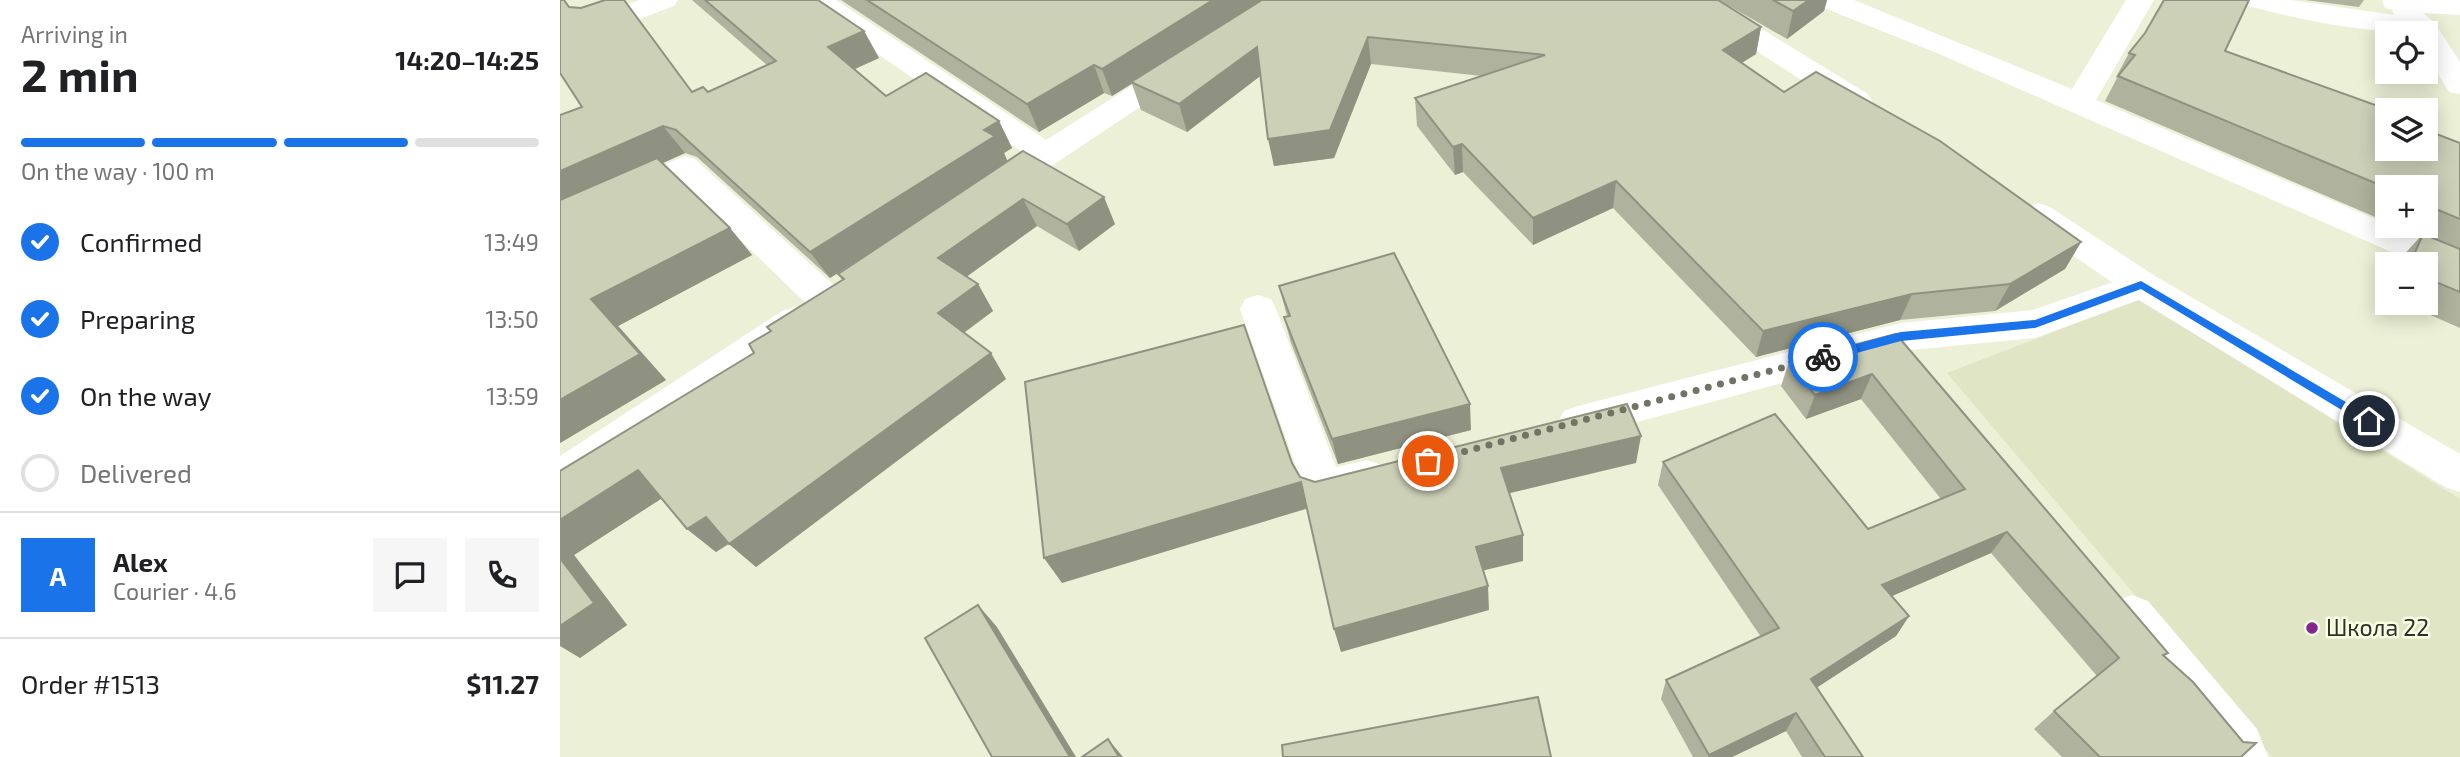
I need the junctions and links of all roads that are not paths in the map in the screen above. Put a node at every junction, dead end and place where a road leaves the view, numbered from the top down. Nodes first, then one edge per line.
1 (664, 0) edge
2 (817, 0) edge
3 (1695, 0) edge
4 (1829, 0) edge
5 (2140, 0) edge
6 (2258, 0) edge
7 (2393, 1) edge
8 (2460, 7) edge
9 (2375, 21) edge
10 (2416, 21) edge
11 (600, 24) edge
12 (2438, 50) edge
13 (1206, 51) edge
14 (2460, 85) edge
15 (2078, 104) junction
16 (1889, 122) edge
17 (1046, 154) junction
18 (2007, 196) edge
19 (965, 208) edge
20 (560, 224) edge
21 (2460, 269) edge
22 (2141, 285) junction
23 (1258, 309) dead end
24 (1538, 432) edge
25 (1404, 467) edge
26 (2460, 475) edge
27 (560, 478) edge
28 (2108, 588) edge
29 (2243, 757) edge

1 - 11 street
2 - 17 street
3 - 16 street
4 - 15 street
5 - 15 street
6 - 9 street
7 - 8 street
7 - 10 street
12 - 14 street
13 - 17 street
15 - 21 street
17 - 19 street
18 - 22 street
20 - 27 street
22 - 24 street
22 - 26 street
23 - 25 street
28 - 29 street

